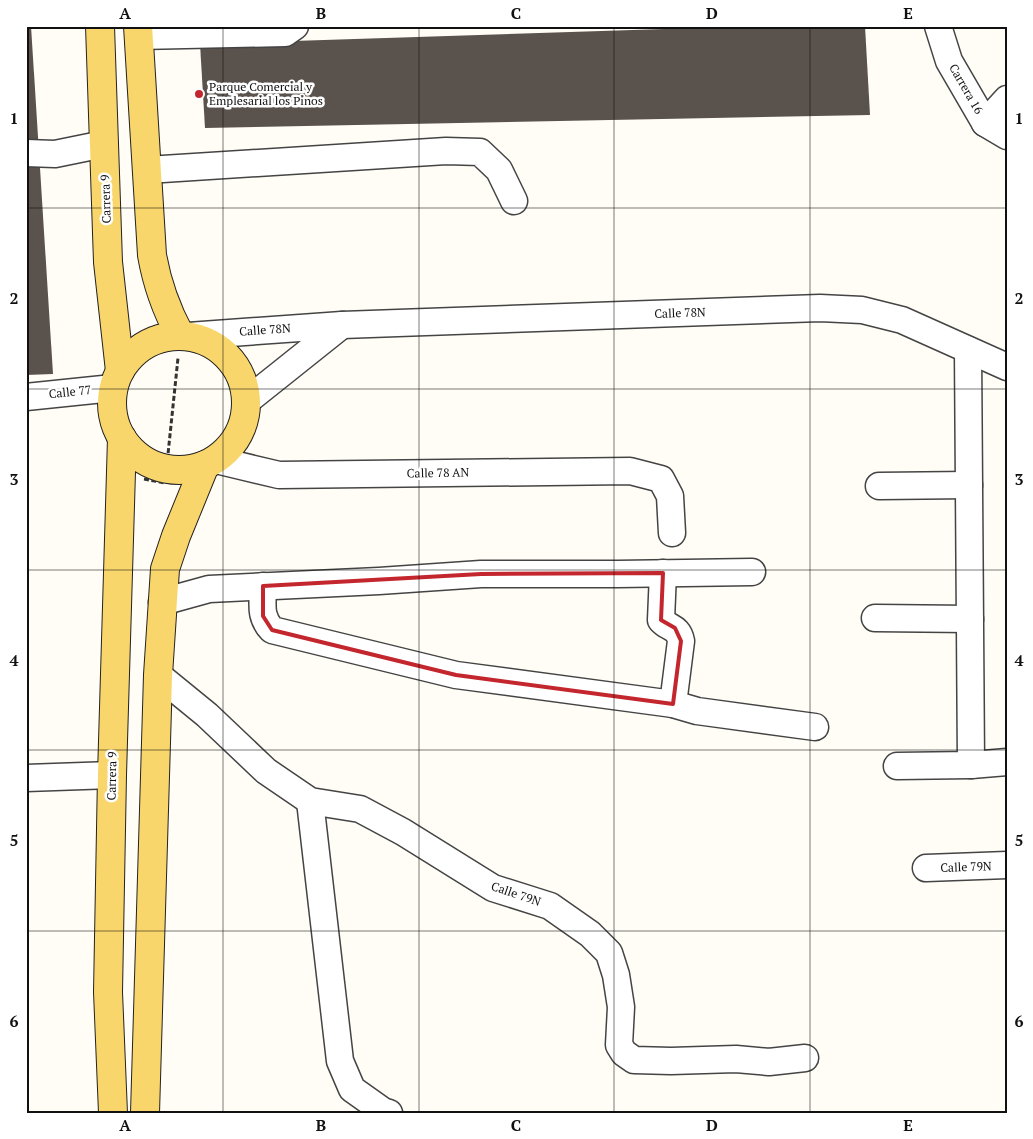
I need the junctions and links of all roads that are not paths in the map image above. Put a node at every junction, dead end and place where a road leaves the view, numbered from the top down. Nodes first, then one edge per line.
1 (100, 26) edge
2 (295, 26) edge
3 (938, 26) edge
4 (139, 31) edge
5 (1007, 99) edge
6 (996, 129) edge
7 (104, 144) junction
8 (26, 153) edge
9 (147, 170) junction
10 (514, 201) dead end
11 (342, 325) junction
12 (184, 336) junction
13 (968, 350) junction
14 (1007, 366) edge
15 (117, 379) junction
16 (26, 397) edge
17 (248, 400) junction
18 (122, 438) junction
19 (205, 471) junction
20 (969, 485) junction
21 (879, 486) dead end
22 (672, 533) dead end
23 (752, 572) dead end
24 (663, 573) junction
25 (263, 586) junction
26 (162, 602) junction
27 (876, 618) dead end
28 (970, 619) junction
29 (158, 675) junction
30 (673, 704) junction
31 (816, 726) dead end
32 (1007, 762) edge
33 (971, 765) junction
34 (897, 766) dead end
35 (112, 775) junction
36 (26, 778) edge
37 (310, 801) junction
38 (1007, 865) edge
39 (926, 868) dead end
40 (804, 1058) dead end
41 (113, 1113) edge
42 (145, 1113) edge
43 (389, 1113) edge

1 - 7 main road, Carrera 9
2 - 4 street
3 - 6 street, Carrera 16
4 - 9 main road
5 - 6 street
7 - 8 street
7 - 15 main road, Carrera 9
9 - 10 street
9 - 12 main road
11 - 12 street, Calle 78N
11 - 13 street, Calle 78N
11 - 17 street
12 - 15 main road
12 - 17 main road
13 - 14 street, Calle 78N
13 - 20 street
15 - 16 street, Calle 77
15 - 18 main road, Carrera 9
17 - 19 main road
18 - 19 main road
18 - 35 main road, Carrera 9
19 - 22 street, Calle 78 AN
19 - 26 main road
20 - 21 street
20 - 28 street
23 - 24 street
24 - 25 street
24 - 30 street
25 - 26 street
25 - 30 street
26 - 29 main road
27 - 28 street
28 - 33 street
29 - 37 street, Calle 79N
29 - 42 main road
30 - 31 street
32 - 33 street
33 - 34 street
35 - 36 street
35 - 41 main road, Carrera 9
37 - 40 street, Calle 79N
37 - 43 street
38 - 39 street, Calle 79N

